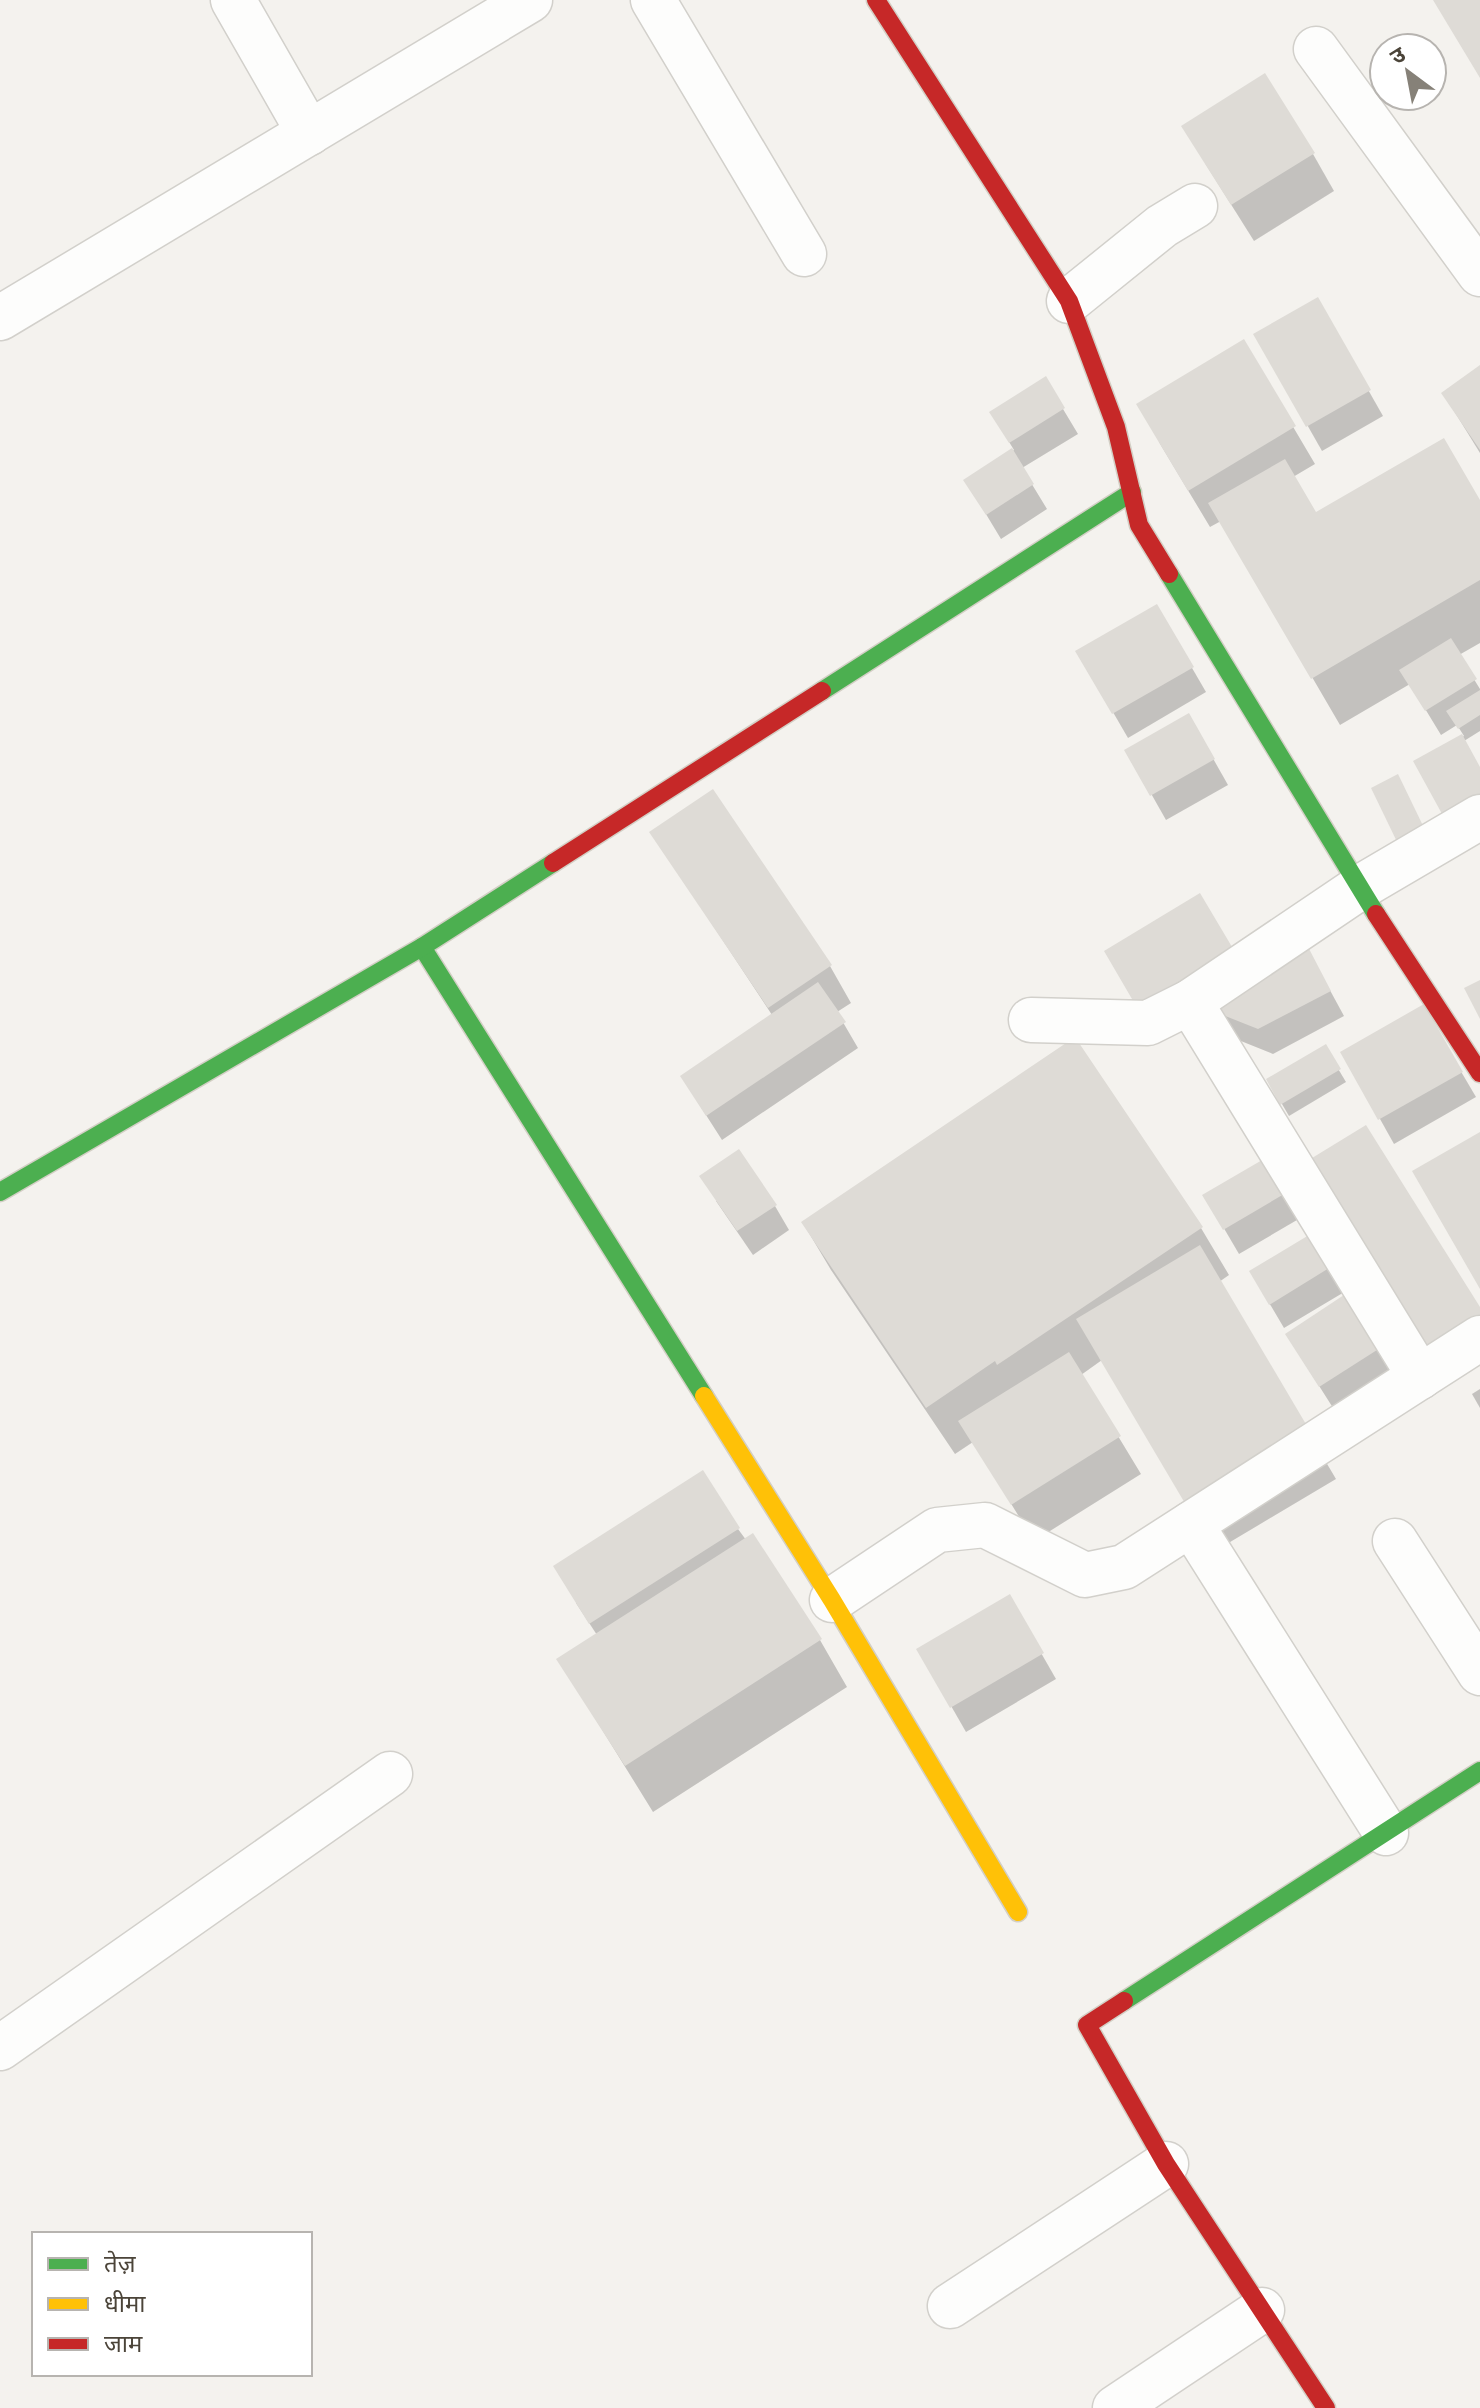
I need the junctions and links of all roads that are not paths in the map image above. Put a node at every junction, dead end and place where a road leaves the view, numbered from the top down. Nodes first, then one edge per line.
1 (233, 0) edge
2 (530, 0) edge
3 (653, 0) edge
4 (876, 0) edge
5 (1316, 49) dead end
6 (309, 133) junction
7 (1195, 206) dead end
8 (804, 254) dead end
9 (1480, 274) edge
10 (1069, 301) junction
11 (0, 318) edge
12 (1132, 492) junction
13 (1480, 817) edge
14 (1359, 888) junction
15 (422, 947) junction
16 (1190, 1002) junction
17 (1031, 1020) dead end
18 (1480, 1073) edge
19 (0, 1192) edge
20 (1480, 1338) edge
21 (1420, 1377) junction
22 (1191, 1524) junction
23 (1395, 1541) dead end
24 (832, 1600) junction
25 (1480, 1673) edge
26 (1480, 1771) edge
27 (390, 1774) dead end
28 (1386, 1833) junction
29 (1018, 1912) dead end
30 (0, 2048) edge
31 (1166, 2164) junction
32 (950, 2306) dead end
33 (1262, 2310) junction
34 (1115, 2408) edge
35 (1326, 2408) edge

1 - 6 street
2 - 6 street
3 - 8 street
4 - 10 street
5 - 9 street
6 - 11 street
7 - 10 street
10 - 12 street
12 - 14 street
12 - 15 street
13 - 14 street
14 - 16 street
14 - 18 street
15 - 19 street
15 - 24 street
16 - 17 street
16 - 21 street
20 - 21 street
21 - 22 street
22 - 24 street
22 - 28 street
23 - 25 street
24 - 29 street
26 - 28 street
27 - 30 street
28 - 31 street
31 - 32 street
31 - 33 street
33 - 34 street
33 - 35 street

